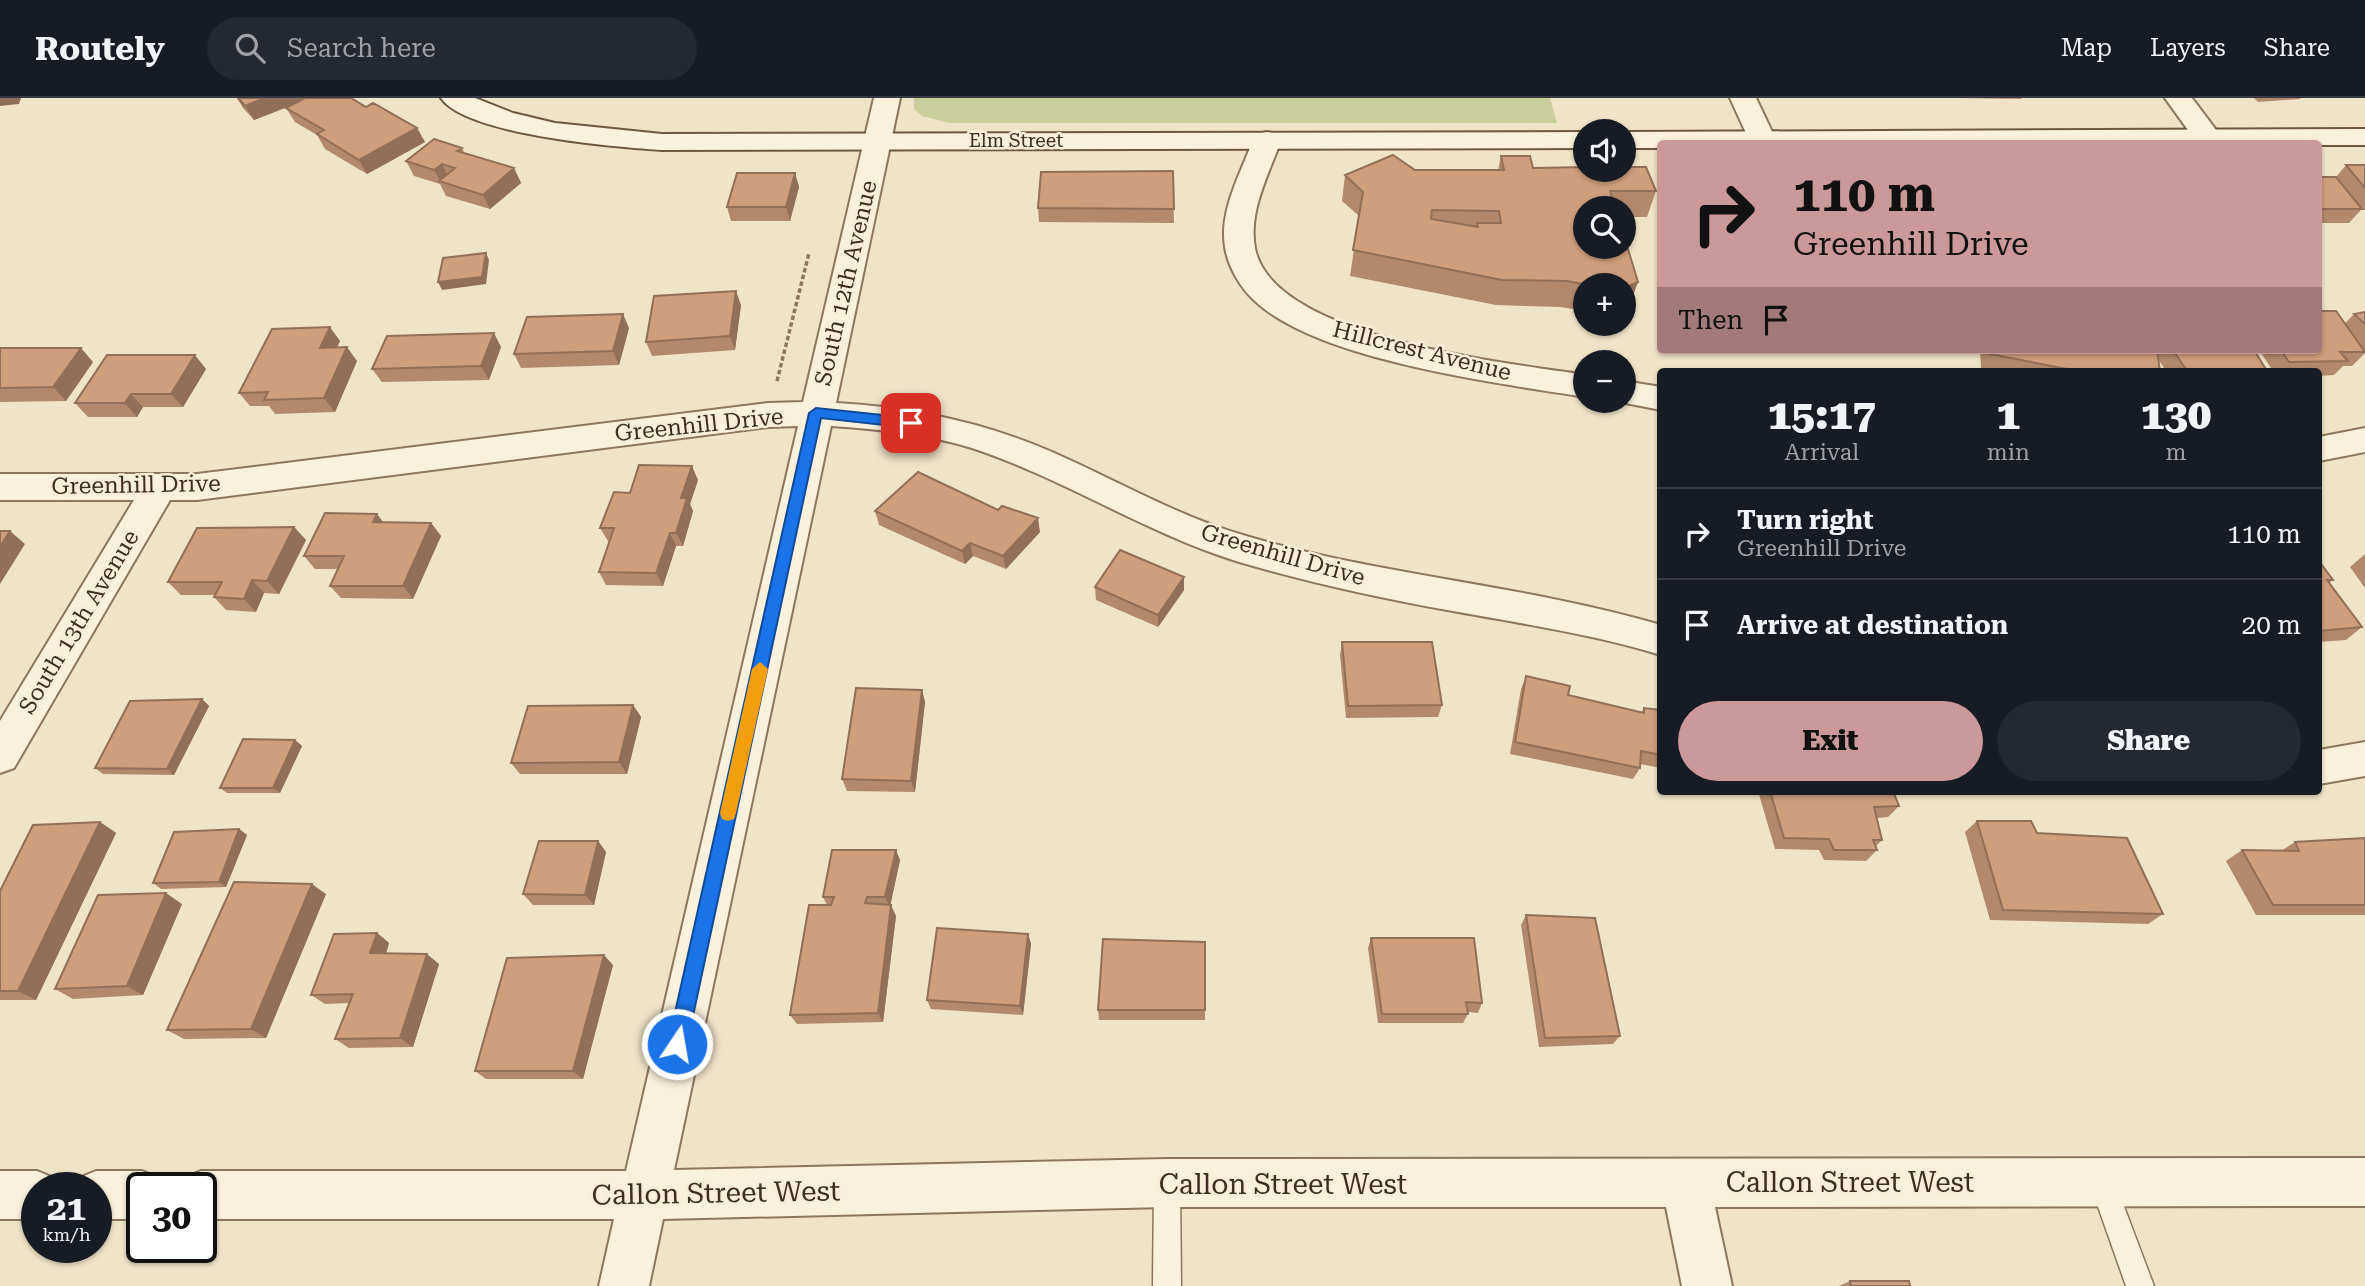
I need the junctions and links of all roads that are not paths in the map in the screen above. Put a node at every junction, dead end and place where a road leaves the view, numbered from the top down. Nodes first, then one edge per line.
1 (454, 98) edge
2 (887, 98) edge
3 (1743, 98) edge
4 (2178, 98) edge
5 (2365, 137) edge
6 (2208, 138) junction
7 (1267, 140) junction
8 (1573, 140) edge
9 (1636, 140) edge
10 (1762, 140) junction
11 (877, 141) junction
12 (1573, 384) edge
13 (1636, 395) edge
14 (1657, 398) edge
15 (816, 413) junction
16 (2365, 440) edge
17 (2322, 448) edge
18 (0, 487) edge
19 (159, 488) junction
20 (1657, 639) edge
21 (0, 756) edge
22 (2365, 759) edge
23 (2322, 766) edge
24 (2102, 1181) junction
25 (2365, 1182) edge
26 (1167, 1183) junction
27 (1686, 1183) junction
28 (0, 1195) edge
29 (21, 1195) edge
30 (217, 1195) edge
31 (644, 1195) junction
32 (624, 1286) edge
33 (1167, 1286) edge
34 (1707, 1286) edge
35 (2140, 1286) edge

1 - 11 street, Elm Street
2 - 11 street, South 12th Avenue
3 - 10 street
4 - 6 street
5 - 6 street
6 - 10 street
7 - 8 street, Elm Street
7 - 11 street, Elm Street
7 - 12 street, Hillcrest Avenue
9 - 10 street
11 - 15 street, South 12th Avenue
13 - 14 street
15 - 19 street, Greenhill Drive
15 - 20 street, Greenhill Drive
15 - 31 street, South 12th Avenue
16 - 17 street
18 - 19 street, Greenhill Drive
19 - 21 street, South 13th Avenue
22 - 23 street
24 - 25 street, Callon Street West
24 - 27 street, Callon Street West
24 - 35 lane
26 - 27 street, Callon Street West
26 - 31 street, Callon Street West
26 - 33 lane
27 - 34 street
28 - 29 street
30 - 31 street, Callon Street West
31 - 32 street, South 12th Avenue

